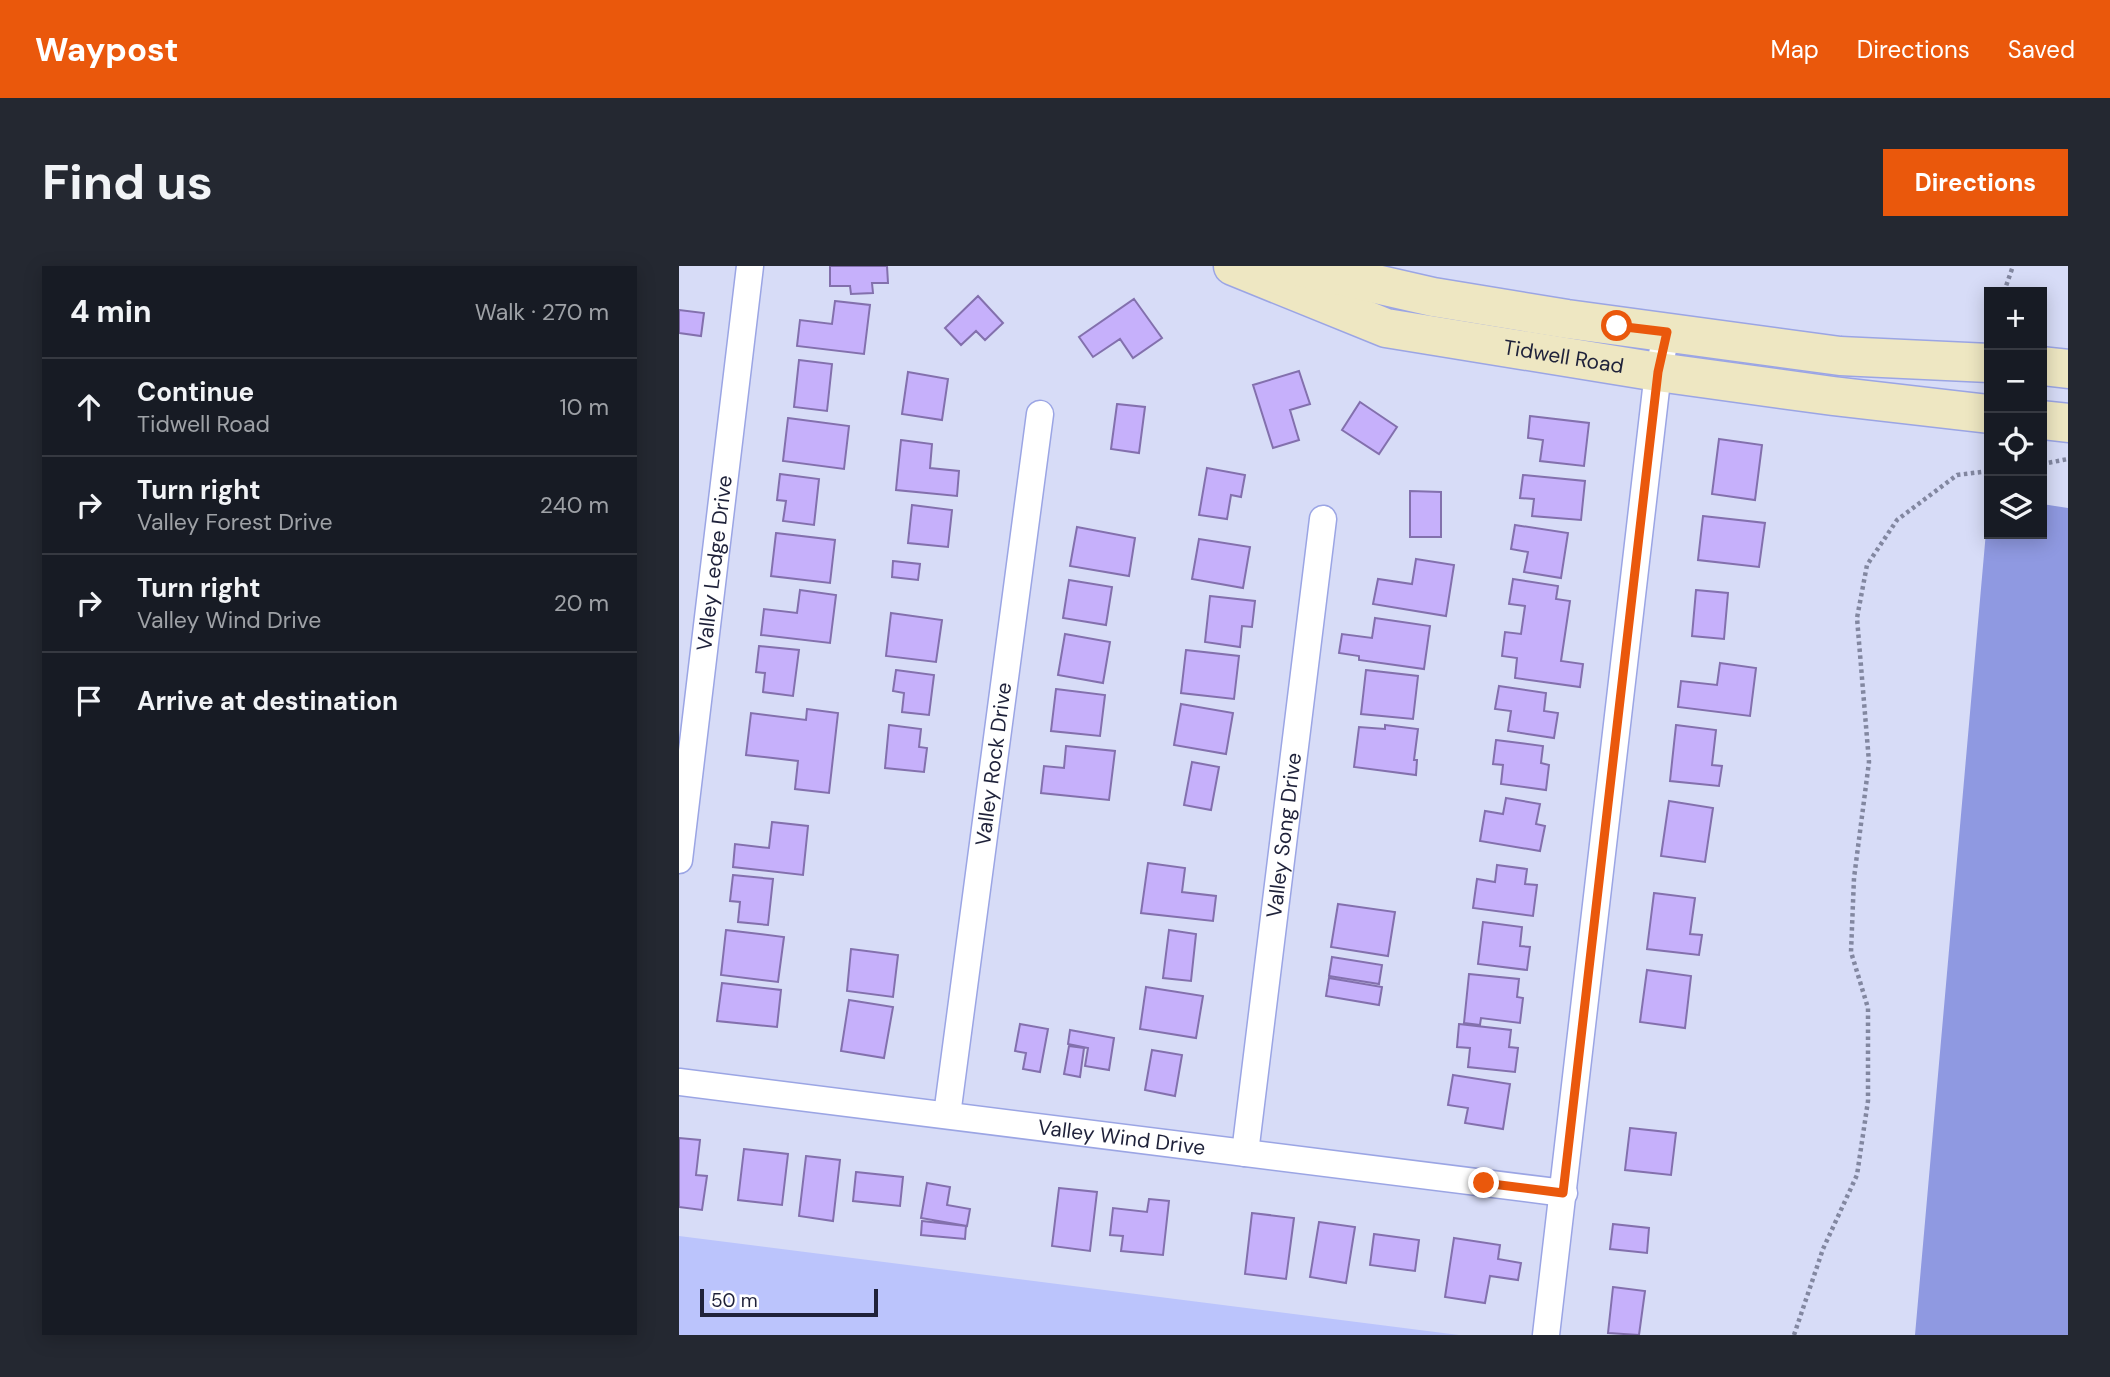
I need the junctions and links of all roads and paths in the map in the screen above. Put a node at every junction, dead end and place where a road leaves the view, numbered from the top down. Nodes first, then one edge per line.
1 (750, 266) edge
2 (1233, 266) edge
3 (1297, 266) edge
4 (2013, 266) edge
5 (2006, 287) edge
6 (1667, 332) junction
7 (1984, 363) edge
8 (1658, 372) junction
9 (1984, 413) edge
10 (1040, 414) dead end
11 (2047, 421) edge
12 (2068, 423) edge
13 (2068, 458) edge
14 (2047, 463) edge
15 (1984, 472) edge
16 (1323, 519) dead end
17 (684, 772) edge
18 (679, 860) edge
19 (679, 1082) edge
20 (947, 1115) junction
21 (1245, 1153) junction
22 (1563, 1193) junction
23 (1546, 1335) edge
24 (1794, 1335) edge

1 - 17 street, Valley Ledge Drive
2 - 8 main road, Tidwell Road
3 - 6 main road, Tidwell Road
4 - 5 path
6 - 7 main road, Tidwell Road
6 - 8 street
8 - 9 main road, Tidwell Road
8 - 22 street
10 - 20 street, Valley Rock Drive
11 - 12 main road
13 - 14 path
15 - 24 path
16 - 21 street, Valley Song Drive
17 - 18 street, Valley Ledge Drive
19 - 20 street, Valley Wind Drive
20 - 21 street, Valley Wind Drive
21 - 22 street, Valley Wind Drive
22 - 23 street

